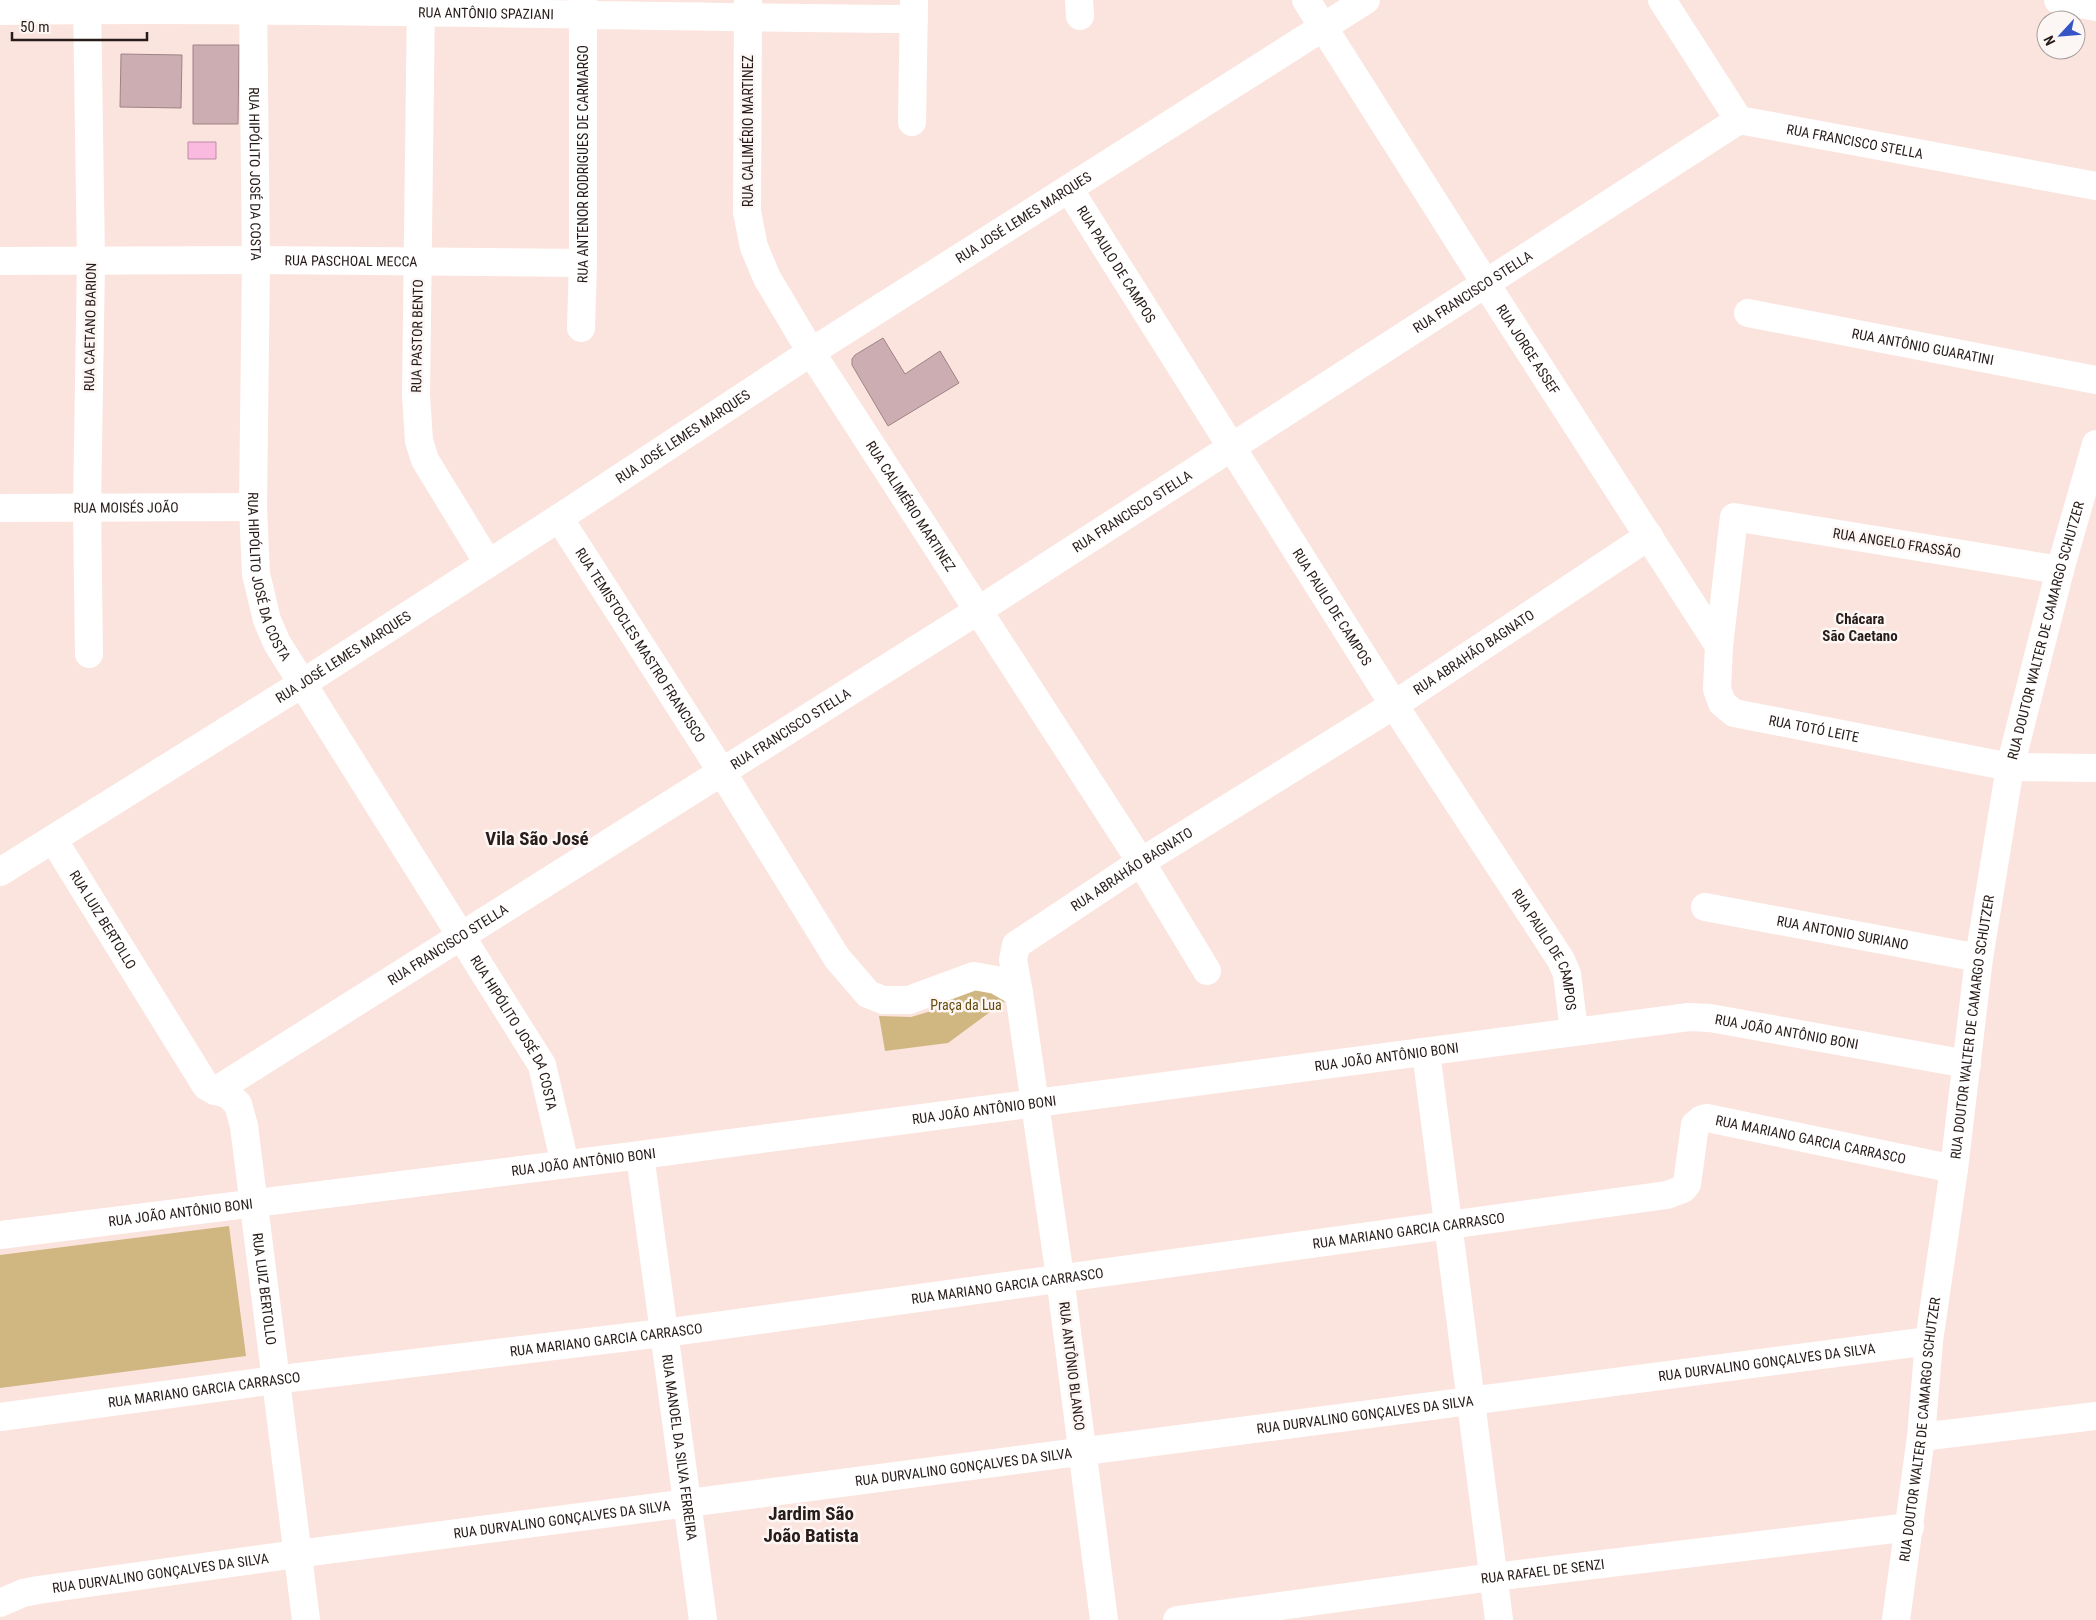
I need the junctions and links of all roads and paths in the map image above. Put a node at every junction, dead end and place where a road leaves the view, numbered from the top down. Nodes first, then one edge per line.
1 (1306, 0) edge
2 (1366, 0) edge
3 (1662, 0) edge
4 (2058, 0) edge
5 (87, 5) edge
6 (253, 5) edge
7 (421, 6) edge
8 (2096, 7) edge
9 (584, 8) edge
10 (748, 9) edge
11 (914, 9) edge
12 (0, 11) edge
13 (1323, 27) junction
14 (1740, 120) junction
15 (912, 122) dead end
16 (2096, 186) edge
17 (1070, 189) junction
18 (256, 260) junction
19 (0, 261) edge
20 (91, 262) junction
21 (419, 262) junction
22 (583, 263) junction
23 (1486, 284) junction
24 (1748, 314) dead end
25 (580, 328) dead end
26 (811, 352) junction
27 (2096, 380) edge
28 (2096, 444) edge
29 (1231, 446) junction
30 (253, 507) junction
31 (0, 508) edge
32 (87, 508) junction
33 (1734, 517) joint
34 (559, 518) junction
35 (1649, 536) junction
36 (488, 563) junction
37 (2060, 570) junction
38 (978, 610) junction
39 (1719, 646) junction
40 (89, 654) dead end
41 (303, 683) junction
42 (1394, 704) junction
43 (2010, 767) junction
44 (2096, 768) edge
45 (722, 772) junction
46 (54, 839) junction
47 (1141, 862) junction
48 (0, 872) edge
49 (1705, 906) dead end
50 (461, 937) junction
51 (1980, 958) junction
52 (1208, 971) dead end
53 (1019, 994) junction
54 (1574, 1031) junction
55 (1426, 1052) junction
56 (1968, 1064) junction
57 (215, 1091) junction
58 (1034, 1102) junction
59 (640, 1155) junction
60 (565, 1164) junction
61 (1954, 1169) junction
62 (254, 1203) junction
63 (1448, 1226) junction
64 (0, 1235) edge
65 (1060, 1278) junction
66 (664, 1332) junction
67 (1929, 1341) junction
68 (276, 1380) junction
69 (1472, 1402) junction
70 (2096, 1416) edge
71 (0, 1417) edge
72 (1921, 1437) junction
73 (1083, 1453) junction
74 (688, 1504) junction
75 (1910, 1527) junction
76 (297, 1554) junction
77 (1495, 1578) junction
78 (0, 1603) edge
79 (306, 1620) edge
80 (703, 1620) edge
81 (1104, 1620) edge
82 (1177, 1620) edge
83 (1499, 1620) edge
84 (1896, 1620) edge

1 - 13 street, RUA JORGE ASSEF
2 - 13 street, RUA JOSÉ LEMES MARQUES
3 - 14 street
4 - 8 street
5 - 6 street, RUA ANTÔNIO SPAZIANI
5 - 12 street, RUA ANTÔNIO SPAZIANI
5 - 20 street, RUA CAETANO BARION
6 - 7 street, RUA ANTÔNIO SPAZIANI
6 - 18 street, RUA HIPÓLITO JOSÉ DA COSTA
7 - 9 street, RUA ANTÔNIO SPAZIANI
7 - 21 street, RUA PASTOR BENTO
9 - 10 street, RUA ANTÔNIO SPAZIANI
9 - 22 street, RUA ANTENOR RODRIGUES DE CARMARGO
10 - 11 street, RUA ANTÔNIO SPAZIANI
10 - 26 street, RUA CALIMÉRIO MARTINEZ
11 - 15 street
13 - 17 street, RUA JOSÉ LEMES MARQUES
13 - 23 street, RUA JORGE ASSEF
14 - 16 street, RUA FRANCISCO STELLA
14 - 23 street, RUA FRANCISCO STELLA
17 - 26 street, RUA JOSÉ LEMES MARQUES
17 - 29 street, RUA PAULO DE CAMPOS
18 - 20 street, RUA PASCHOAL MECCA
18 - 21 street, RUA PASCHOAL MECCA
18 - 30 street, RUA HIPÓLITO JOSÉ DA COSTA
19 - 20 street, RUA PASCHOAL MECCA
20 - 32 street, RUA CAETANO BARION
21 - 22 street, RUA PASCHOAL MECCA
21 - 36 street, RUA PASTOR BENTO
22 - 25 street, RUA ANTENOR RODRIGUES DE CARMARGO
23 - 29 street, RUA FRANCISCO STELLA
23 - 35 street, RUA JORGE ASSEF
24 - 27 street, RUA ANTÔNIO GUARATINI
26 - 34 street, RUA JOSÉ LEMES MARQUES
26 - 38 street, RUA CALIMÉRIO MARTINEZ
28 - 37 street, RUA DOUTOR WALTER DE CAMARGO SCHUTZER
29 - 38 street, RUA FRANCISCO STELLA
29 - 42 street, RUA PAULO DE CAMPOS
30 - 32 street, RUA MOISÉS JOÃO
30 - 41 street, RUA HIPÓLITO JOSÉ DA COSTA
31 - 32 street, RUA MOISÉS JOÃO
32 - 40 street, RUA CAETANO BARION
33 - 37 street, RUA ANGELO FRASSÃO
33 - 39 street, RUA TOTÓ LEITE
34 - 36 street, RUA JOSÉ LEMES MARQUES
34 - 45 street, RUA TEMISTOCLES MASTRO FRANCISCO
35 - 39 street, RUA JORGE ASSEF
35 - 42 street, RUA ABRAHÃO BAGNATO
36 - 41 street, RUA JOSÉ LEMES MARQUES
37 - 43 street, RUA DOUTOR WALTER DE CAMARGO SCHUTZER
38 - 45 street, RUA FRANCISCO STELLA
38 - 47 street, RUA CALIMÉRIO MARTINEZ
39 - 43 street, RUA TOTÓ LEITE
41 - 46 street, RUA JOSÉ LEMES MARQUES
41 - 50 street, RUA HIPÓLITO JOSÉ DA COSTA
42 - 47 street, RUA ABRAHÃO BAGNATO
42 - 54 street, RUA PAULO DE CAMPOS
43 - 44 street, RUA TOTÓ LEITE
43 - 51 street, RUA DOUTOR WALTER DE CAMARGO SCHUTZER
45 - 50 street, RUA FRANCISCO STELLA
45 - 53 street
46 - 48 street, RUA JOSÉ LEMES MARQUES
46 - 57 street, RUA LUIZ BERTOLLO
47 - 52 street, RUA CALIMÉRIO MARTINEZ
47 - 53 street, RUA ABRAHÃO BAGNATO
49 - 51 street, RUA ANTONIO SURIANO
50 - 57 street, RUA FRANCISCO STELLA
50 - 60 street, RUA HIPÓLITO JOSÉ DA COSTA
51 - 56 street, RUA DOUTOR WALTER DE CAMARGO SCHUTZER
53 - 58 street, RUA ANTÔNIO BLANCO
54 - 55 street, RUA JOÃO ANTÔNIO BONI
54 - 56 street, RUA JOÃO ANTÔNIO BONI
55 - 58 street, RUA JOÃO ANTÔNIO BONI
55 - 63 street
56 - 61 street, RUA DOUTOR WALTER DE CAMARGO SCHUTZER
57 - 62 street, RUA LUIZ BERTOLLO
58 - 59 street, RUA JOÃO ANTÔNIO BONI
58 - 65 street, RUA ANTÔNIO BLANCO
59 - 60 street, RUA JOÃO ANTÔNIO BONI
59 - 66 street, RUA MANOEL DA SILVA FERREIRA
60 - 62 street, RUA JOÃO ANTÔNIO BONI
61 - 63 street, RUA MARIANO GARCIA CARRASCO
61 - 67 street, RUA DOUTOR WALTER DE CAMARGO SCHUTZER
62 - 64 street, RUA JOÃO ANTÔNIO BONI
62 - 68 street, RUA LUIZ BERTOLLO
63 - 65 street, RUA MARIANO GARCIA CARRASCO
63 - 69 street
65 - 66 street, RUA MARIANO GARCIA CARRASCO
65 - 73 street, RUA ANTÔNIO BLANCO
66 - 68 street, RUA MARIANO GARCIA CARRASCO
66 - 74 street, RUA MANOEL DA SILVA FERREIRA
67 - 69 street, RUA DURVALINO GONÇALVES DA SILVA
67 - 72 street, RUA DOUTOR WALTER DE CAMARGO SCHUTZER
68 - 71 street, RUA MARIANO GARCIA CARRASCO
68 - 76 street, RUA LUIZ BERTOLLO
69 - 73 street, RUA DURVALINO GONÇALVES DA SILVA
69 - 77 street
70 - 72 street
72 - 75 street, RUA DOUTOR WALTER DE CAMARGO SCHUTZER
73 - 74 street, RUA DURVALINO GONÇALVES DA SILVA
73 - 81 street, RUA ANTÔNIO BLANCO
74 - 76 street, RUA DURVALINO GONÇALVES DA SILVA
74 - 80 street, RUA MANOEL DA SILVA FERREIRA
75 - 77 street, RUA RAFAEL DE SENZI
75 - 84 street, RUA DOUTOR WALTER DE CAMARGO SCHUTZER
76 - 78 street, RUA DURVALINO GONÇALVES DA SILVA
76 - 79 street, RUA LUIZ BERTOLLO
77 - 82 street, RUA RAFAEL DE SENZI
77 - 83 street

